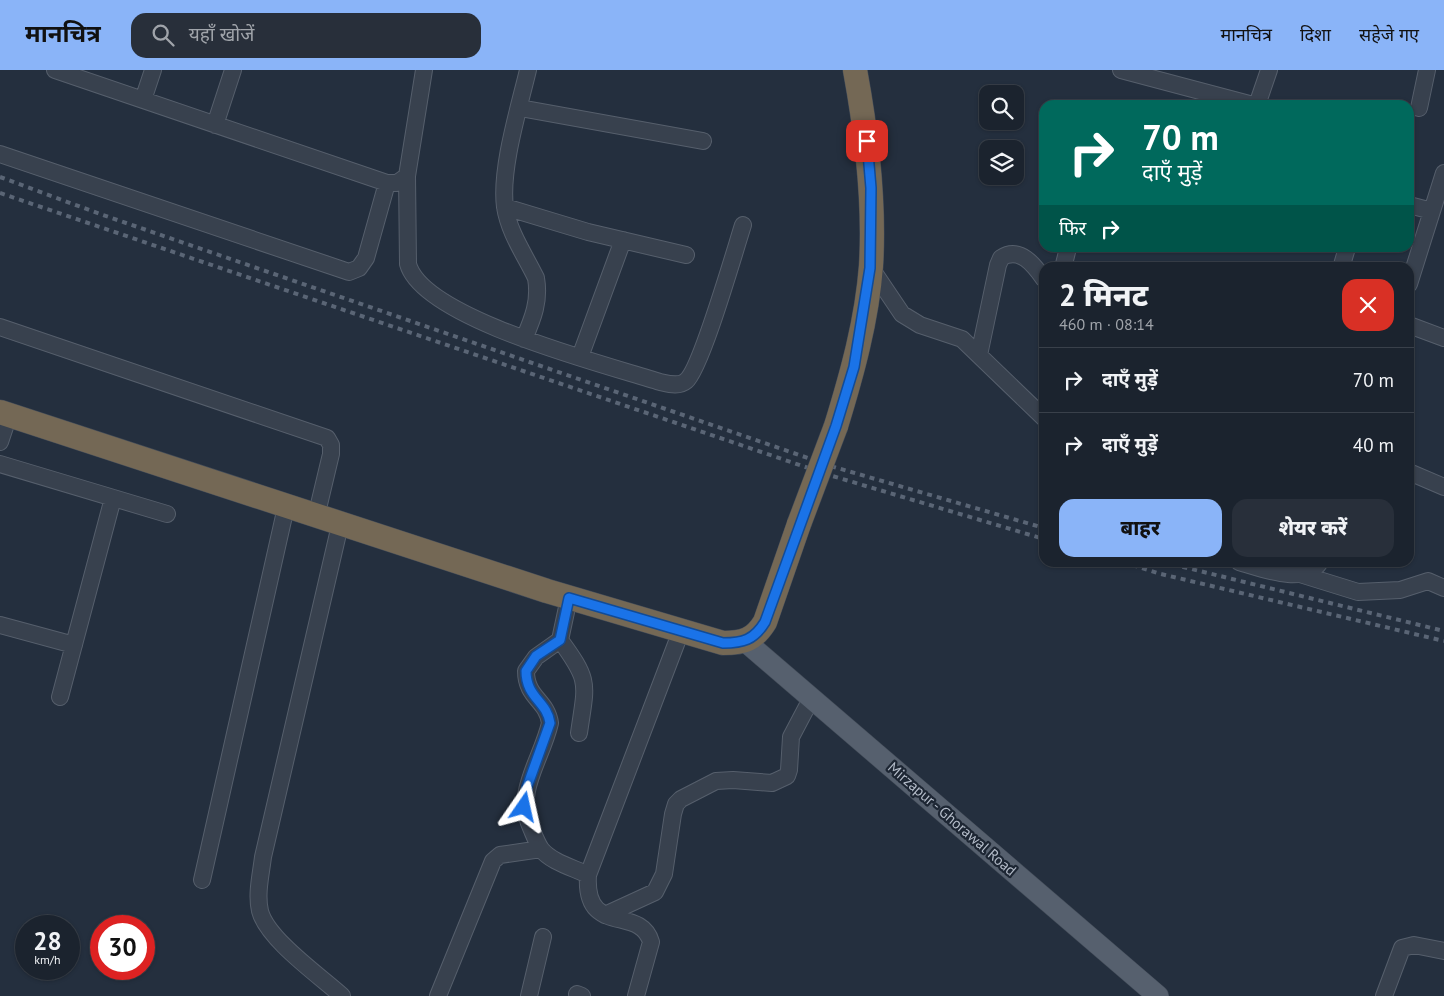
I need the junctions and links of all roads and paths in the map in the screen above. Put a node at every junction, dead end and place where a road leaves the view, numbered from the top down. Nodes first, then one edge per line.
1 (55, 70) edge
2 (153, 70) edge
3 (233, 70) edge
4 (424, 70) edge
5 (528, 70) edge
6 (855, 70) edge
7 (1121, 70) edge
8 (1269, 70) edge
9 (1427, 70) edge
10 (143, 100) junction
11 (1234, 100) edge
12 (1259, 100) edge
13 (520, 108) junction
14 (1419, 108) dead end
15 (215, 124) junction
16 (703, 141) dead end
17 (0, 154) edge
18 (1444, 173) edge
19 (407, 176) junction
20 (387, 183) junction
21 (1414, 206) edge
22 (505, 207) junction
23 (1432, 211) junction
24 (743, 225) dead end
25 (623, 240) junction
26 (686, 255) dead end
27 (870, 268) junction
28 (1414, 268) edge
29 (1039, 272) edge
30 (0, 327) edge
31 (1414, 327) edge
32 (1444, 338) edge
33 (524, 339) junction
34 (979, 356) junction
35 (580, 357) junction
36 (1039, 413) edge
37 (5, 414) edge
38 (0, 442) edge
39 (0, 464) edge
40 (1414, 474) edge
41 (1444, 487) edge
42 (113, 498) junction
43 (286, 507) junction
44 (167, 514) dead end
45 (316, 517) junction
46 (340, 525) junction
47 (1259, 567) edge
48 (1316, 567) edge
49 (1300, 574) junction
50 (1444, 588) edge
51 (569, 598) junction
52 (0, 625) edge
53 (680, 631) junction
54 (560, 640) junction
55 (746, 642) junction
56 (74, 645) junction
57 (60, 697) dead end
58 (811, 699) junction
59 (579, 733) dead end
60 (541, 849) junction
61 (588, 875) junction
62 (202, 880) dead end
63 (605, 915) junction
64 (543, 937) dead end
65 (1444, 951) edge
66 (342, 996) edge
67 (438, 996) edge
68 (529, 996) edge
69 (636, 996) edge
70 (1158, 996) edge
71 (1384, 996) edge

1 - 10 street
2 - 10 street
3 - 15 street
4 - 19 street
5 - 13 street
6 - 27 highway
7 - 11 street
8 - 12 street
9 - 14 street
10 - 15 street
13 - 16 street
13 - 22 street
15 - 20 street
17 - 20 street
18 - 23 street
19 - 20 street
19 - 33 street
21 - 23 street
22 - 25 street
22 - 33 street
23 - 28 street
24 - 35 street
25 - 26 street
25 - 35 street
27 - 34 street
27 - 55 highway, bridge
29 - 34 street
30 - 45 street
31 - 32 street
33 - 35 street
34 - 36 street
37 - 38 street
37 - 43 highway
39 - 42 street
40 - 41 street
42 - 44 street
42 - 56 street
43 - 45 highway
43 - 62 street
45 - 46 highway
46 - 51 highway
46 - 66 street
47 - 49 street
48 - 49 street
49 - 50 street
51 - 53 highway
51 - 54 street
52 - 56 street
53 - 55 highway
53 - 61 street
54 - 59 street
54 - 60 street
55 - 58 main road, Mirzapur - Ghorawal Road
56 - 57 street
58 - 63 street
58 - 70 main road, Mirzapur - Ghorawal Road
60 - 61 street
60 - 67 street
61 - 63 street
63 - 69 street
64 - 68 street
65 - 71 street

